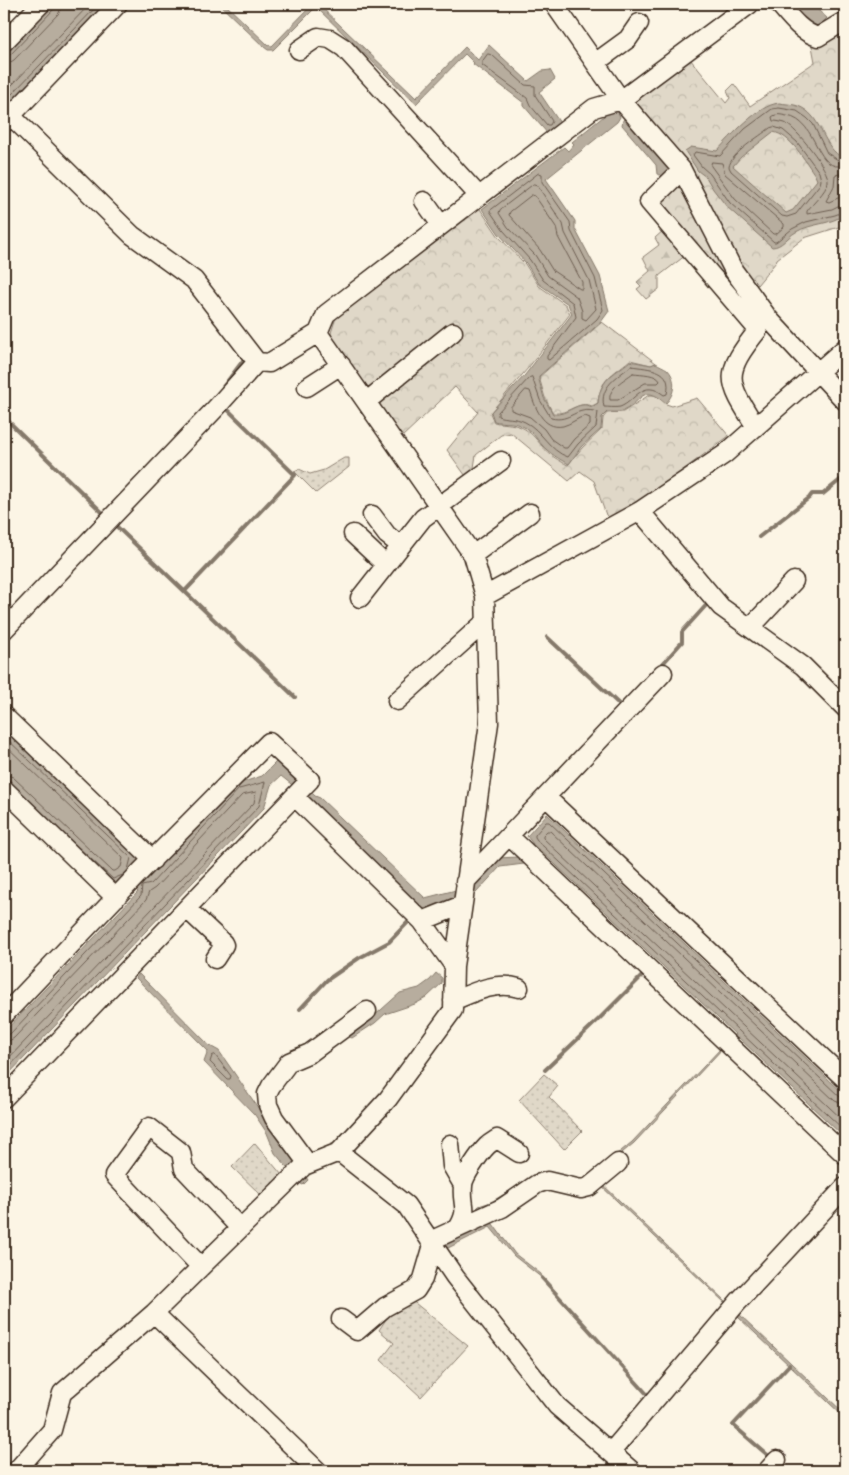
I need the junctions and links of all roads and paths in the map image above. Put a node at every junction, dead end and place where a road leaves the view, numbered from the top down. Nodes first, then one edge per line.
1 (41, 4) edge
2 (118, 4) edge
3 (554, 4) edge
4 (750, 4) edge
5 (779, 4) edge
6 (638, 23) dead end
7 (845, 23) edge
8 (4, 42) edge
9 (299, 50) dead end
10 (595, 63) junction
11 (621, 100) junction
12 (6, 116) edge
13 (682, 170) junction
14 (479, 196) junction
15 (424, 201) dead end
16 (441, 225) junction
17 (454, 332) dead end
18 (318, 333) junction
19 (845, 348) edge
20 (256, 362) junction
21 (341, 366) junction
22 (818, 373) junction
23 (307, 387) dead end
24 (367, 401) junction
25 (845, 401) edge
26 (756, 426) junction
27 (500, 461) dead end
28 (439, 505) junction
29 (640, 511) junction
30 (530, 512) dead end
31 (372, 514) dead end
32 (353, 534) dead end
33 (401, 546) junction
34 (473, 555) junction
35 (386, 564) junction
36 (794, 581) dead end
37 (485, 596) junction
38 (360, 598) dead end
39 (485, 622) junction
40 (750, 628) junction
41 (4, 630) edge
42 (663, 673) dead end
43 (842, 700) edge
44 (397, 701) dead end
45 (4, 716) edge
46 (4, 789) edge
47 (546, 796) junction
48 (295, 797) junction
49 (509, 836) junction
50 (147, 866) junction
51 (465, 882) junction
52 (121, 893) junction
53 (462, 905) junction
54 (187, 909) junction
55 (422, 921) junction
56 (215, 959) dead end
57 (454, 966) junction
58 (519, 988) dead end
59 (453, 1002) junction
60 (367, 1011) dead end
61 (4, 1015) edge
62 (845, 1079) edge
63 (4, 1098) edge
64 (450, 1144) dead end
65 (339, 1152) junction
66 (519, 1153) dead end
67 (845, 1155) edge
68 (618, 1163) dead end
69 (308, 1164) junction
70 (462, 1186) junction
71 (845, 1187) edge
72 (240, 1228) junction
73 (458, 1228) junction
74 (432, 1243) junction
75 (201, 1267) junction
76 (154, 1313) junction
77 (341, 1319) dead end
78 (611, 1452) junction
79 (16, 1471) edge
80 (318, 1471) edge
81 (632, 1471) edge

1 - 8 street
2 - 12 street
3 - 10 street
4 - 11 street
5 - 7 street
6 - 10 street
9 - 14 street
10 - 11 street
11 - 13 street
11 - 14 street
12 - 20 street
13 - 22 street
13 - 26 street
14 - 16 street
15 - 16 street
16 - 18 street
17 - 24 street
18 - 20 street
18 - 21 street
19 - 22 street
20 - 41 street
21 - 23 street
21 - 24 street
22 - 25 street
22 - 26 street
24 - 28 street
26 - 29 street
27 - 28 street
28 - 33 street
28 - 34 street
29 - 37 street
29 - 40 street
30 - 34 street
31 - 33 street
32 - 35 street
33 - 35 street
34 - 37 street
35 - 38 street
36 - 40 street
37 - 39 street
39 - 44 street
39 - 51 street
40 - 43 street
42 - 47 street
45 - 50 street
46 - 52 street
47 - 49 street
47 - 62 street
48 - 50 street
48 - 54 street
48 - 55 street
49 - 51 street
49 - 67 street
50 - 52 street
51 - 53 street
52 - 61 street
53 - 55 street
53 - 57 street
54 - 56 street
54 - 63 street
55 - 57 street
57 - 59 street
58 - 59 street
59 - 65 street
60 - 69 street
64 - 70 street
65 - 69 street
65 - 74 street
66 - 70 street
68 - 73 street
69 - 72 street
70 - 73 street
71 - 78 street
72 - 75 street
72 - 75 street
73 - 74 street
74 - 77 street
74 - 78 street
75 - 76 street
76 - 79 street
76 - 80 street
78 - 81 street

